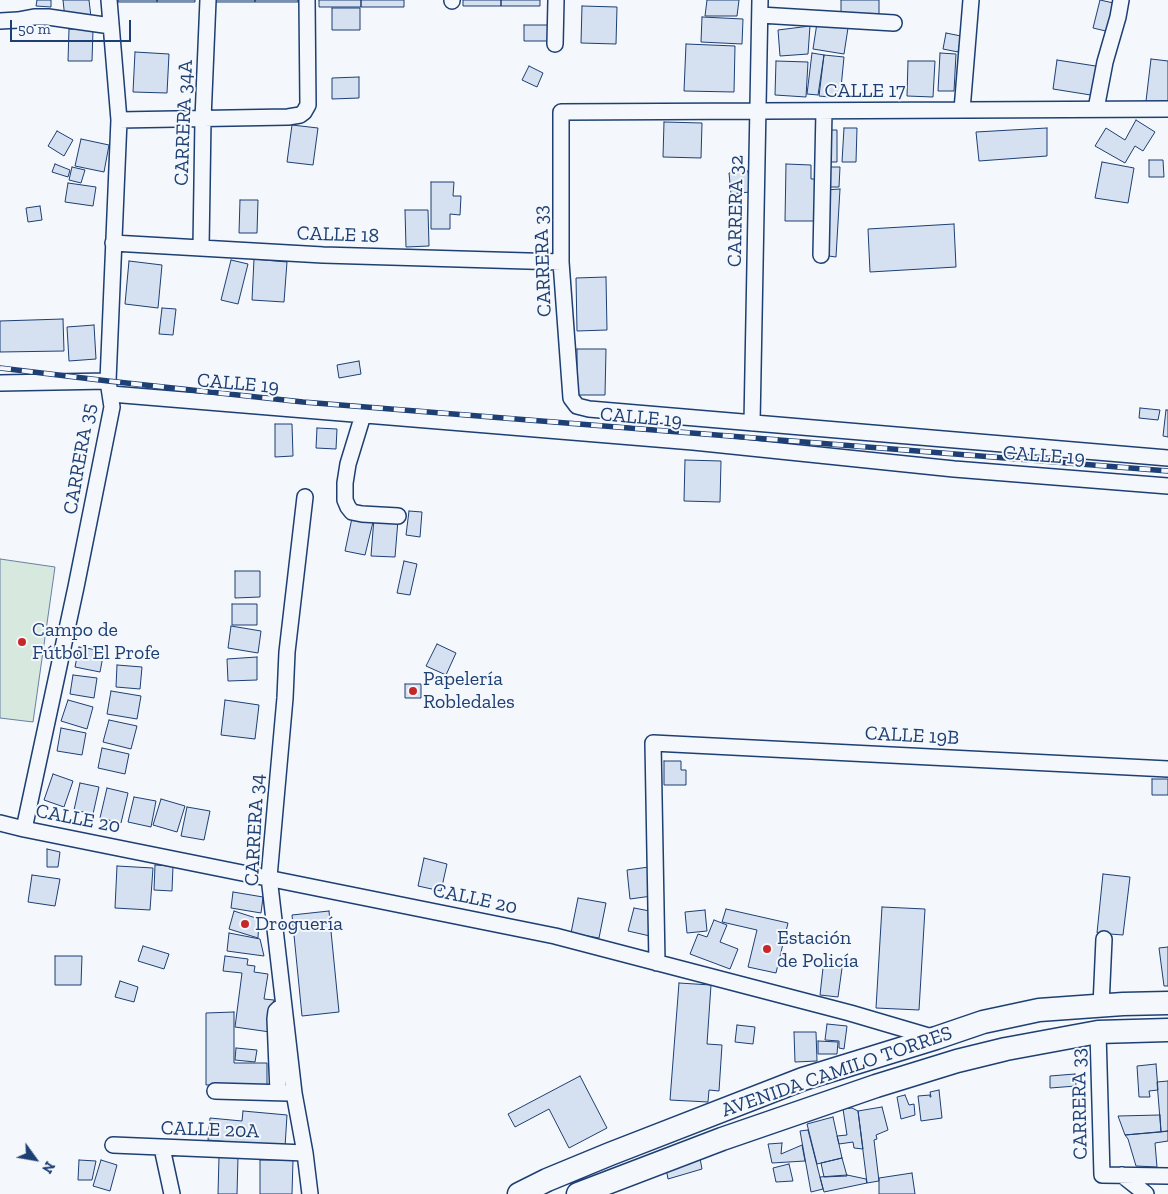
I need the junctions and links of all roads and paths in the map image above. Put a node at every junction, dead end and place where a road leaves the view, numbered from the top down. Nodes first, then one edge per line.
1 (109, 0) edge
2 (208, 0) edge
3 (307, 0) edge
4 (556, 0) edge
5 (971, 0) edge
6 (1121, 0) edge
7 (760, 8) edge
8 (0, 21) edge
9 (894, 23) dead end
10 (111, 26) junction
11 (555, 44) dead end
12 (1096, 109) junction
13 (1168, 109) edge
14 (962, 110) junction
15 (824, 111) junction
16 (561, 112) joint
17 (758, 112) junction
18 (203, 118) junction
19 (119, 120) junction
20 (113, 243) junction
21 (201, 248) junction
22 (821, 255) dead end
23 (561, 262) junction
24 (0, 383) edge
25 (109, 388) junction
26 (577, 406) joint
27 (363, 415) junction
28 (752, 423) junction
29 (1168, 458) edge
30 (1168, 486) edge
31 (305, 497) dead end
32 (398, 516) dead end
33 (1168, 769) edge
34 (0, 823) edge
35 (24, 829) junction
36 (269, 877) junction
37 (1104, 939) dead end
38 (657, 962) junction
39 (1168, 1003) edge
40 (1101, 1006) junction
41 (284, 1008) junction
42 (1168, 1030) edge
43 (1098, 1032) junction
44 (936, 1038) junction
45 (215, 1091) dead end
46 (278, 1092) junction
47 (294, 1093) junction
48 (113, 1145) dead end
49 (162, 1148) junction
50 (305, 1153) junction
51 (1122, 1175) junction
52 (1168, 1176) edge
53 (172, 1194) edge
54 (310, 1194) edge
55 (519, 1194) edge
56 (578, 1194) edge
57 (1146, 1194) edge

1 - 10 street, CARRERA 35
2 - 18 street, CARRERA 34A
3 - 18 street
4 - 11 street
5 - 14 street
6 - 12 street
7 - 9 street
7 - 17 street, CARRERA 32
8 - 10 street
10 - 19 street, CARRERA 35
12 - 13 street, CALLE 17
12 - 14 street, CALLE 17
14 - 15 street, CALLE 17
15 - 17 street, CALLE 17
15 - 22 street
16 - 17 street, CALLE 17
16 - 23 street, CARRERA 33
17 - 28 street, CARRERA 32
18 - 19 street
18 - 21 street, CARRERA 34A
19 - 20 street, CARRERA 35
20 - 21 street, CALLE 18
20 - 25 street, CARRERA 35
21 - 23 street, CALLE 18
23 - 26 street, CARRERA 33
24 - 25 street, CALLE 19
25 - 27 street, CALLE 19
25 - 35 street, CARRERA 35
26 - 28 street, CALLE 19
27 - 30 street, CALLE 19
27 - 32 street
28 - 29 street, CALLE 19
31 - 36 street, CARRERA 34
33 - 38 street, CALLE 19B
34 - 35 street, CALLE 20
35 - 36 street, CALLE 20
36 - 38 street, CALLE 20
36 - 41 street, CARRERA 34
37 - 40 street
38 - 44 street, CALLE 20
39 - 40 main road, AVENIDA CAMILO TORRES
40 - 44 main road, AVENIDA CAMILO TORRES
41 - 46 street
41 - 47 street, CARRERA 34
42 - 43 main road, AVENIDA CAMILO TORRES
43 - 51 street, CARRERA 33
43 - 56 main road, AVENIDA CAMILO TORRES
44 - 55 main road, AVENIDA CAMILO TORRES
45 - 46 street
46 - 47 street
47 - 50 street, CARRERA 34
48 - 49 street, CALLE 20A
49 - 50 street, CALLE 20A
49 - 53 street
50 - 54 street, CARRERA 34
51 - 52 street
51 - 57 street

